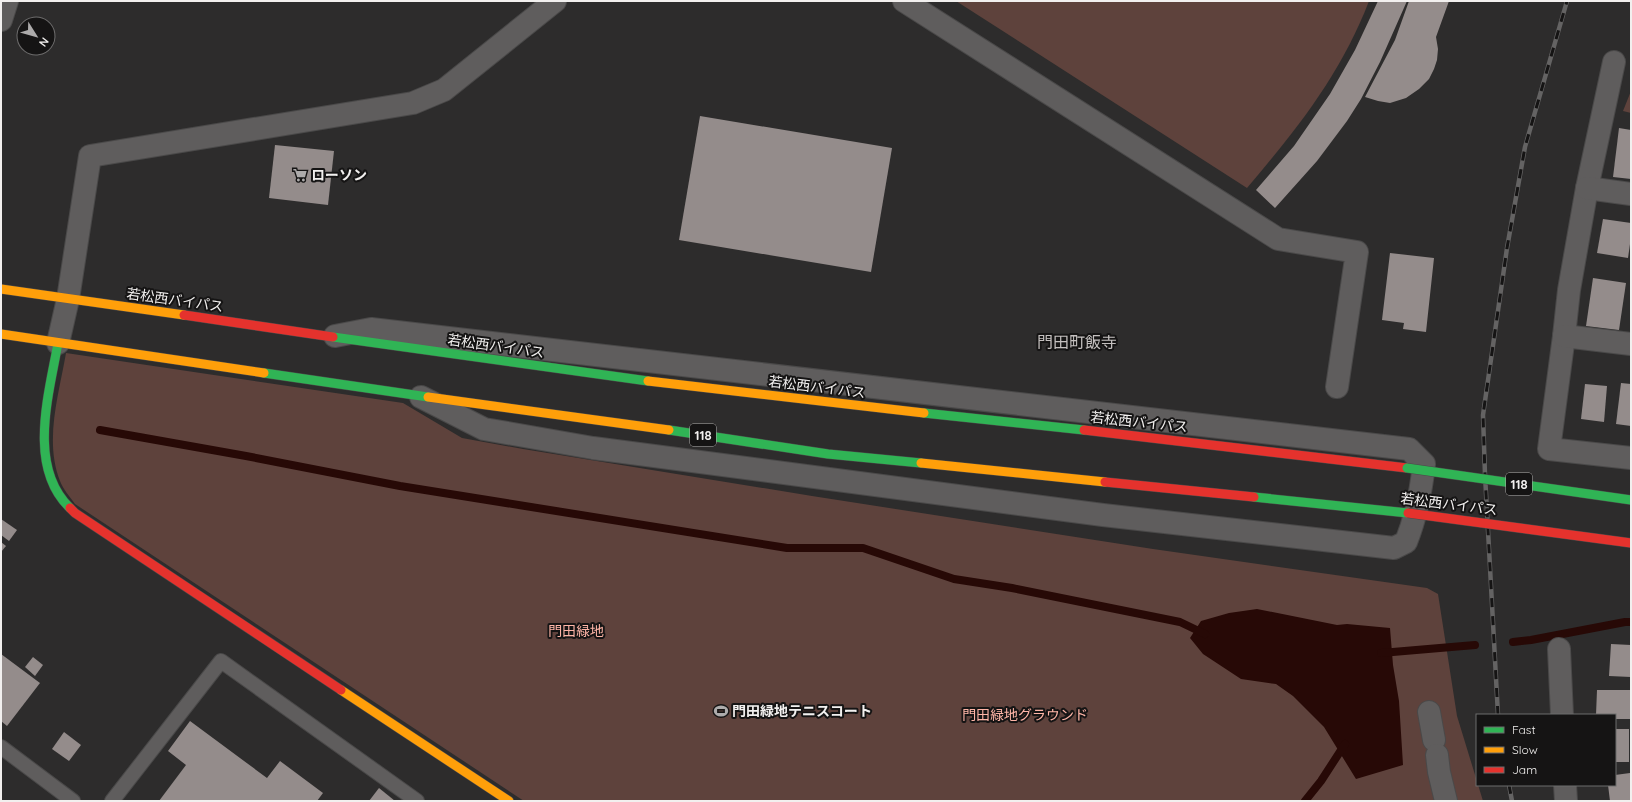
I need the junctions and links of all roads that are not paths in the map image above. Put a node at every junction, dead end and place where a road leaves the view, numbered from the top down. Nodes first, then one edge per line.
1 (8, 1) edge
2 (555, 1) edge
3 (904, 1) edge
4 (1, 20) edge
5 (1614, 62) dead end
6 (1586, 188) junction
7 (1631, 194) edge
8 (1, 289) edge
9 (68, 299) junction
10 (1, 334) edge
11 (1564, 336) junction
12 (333, 337) junction
13 (58, 343) junction
14 (1631, 344) edge
15 (1337, 387) dead end
16 (418, 396) junction
17 (1631, 458) edge
18 (1631, 500) edge
19 (1631, 543) edge
20 (1559, 649) dead end
21 (1429, 712) dead end
22 (1562, 714) edge
23 (1, 747) edge
24 (1565, 786) edge
25 (74, 801) edge
26 (112, 801) edge
27 (417, 801) edge
28 (510, 801) edge
29 (1446, 801) edge
30 (1566, 801) edge

1 - 4 street
2 - 9 street
3 - 15 street
5 - 6 street
6 - 7 street
6 - 11 street
8 - 9 main road, 若松西バイパス / 118
9 - 12 main road, 若松西バイパス / 118
9 - 13 street
10 - 13 main road, 若松西バイパス / 118
11 - 14 street
11 - 17 street
12 - 16 street
12 - 18 main road, 若松西バイパス / 118, bridge
13 - 16 main road, 若松西バイパス / 118
13 - 28 main road
16 - 19 main road, 若松西バイパス / 118, bridge
20 - 22 street
21 - 29 street
23 - 25 lane
24 - 30 street
26 - 27 lane

